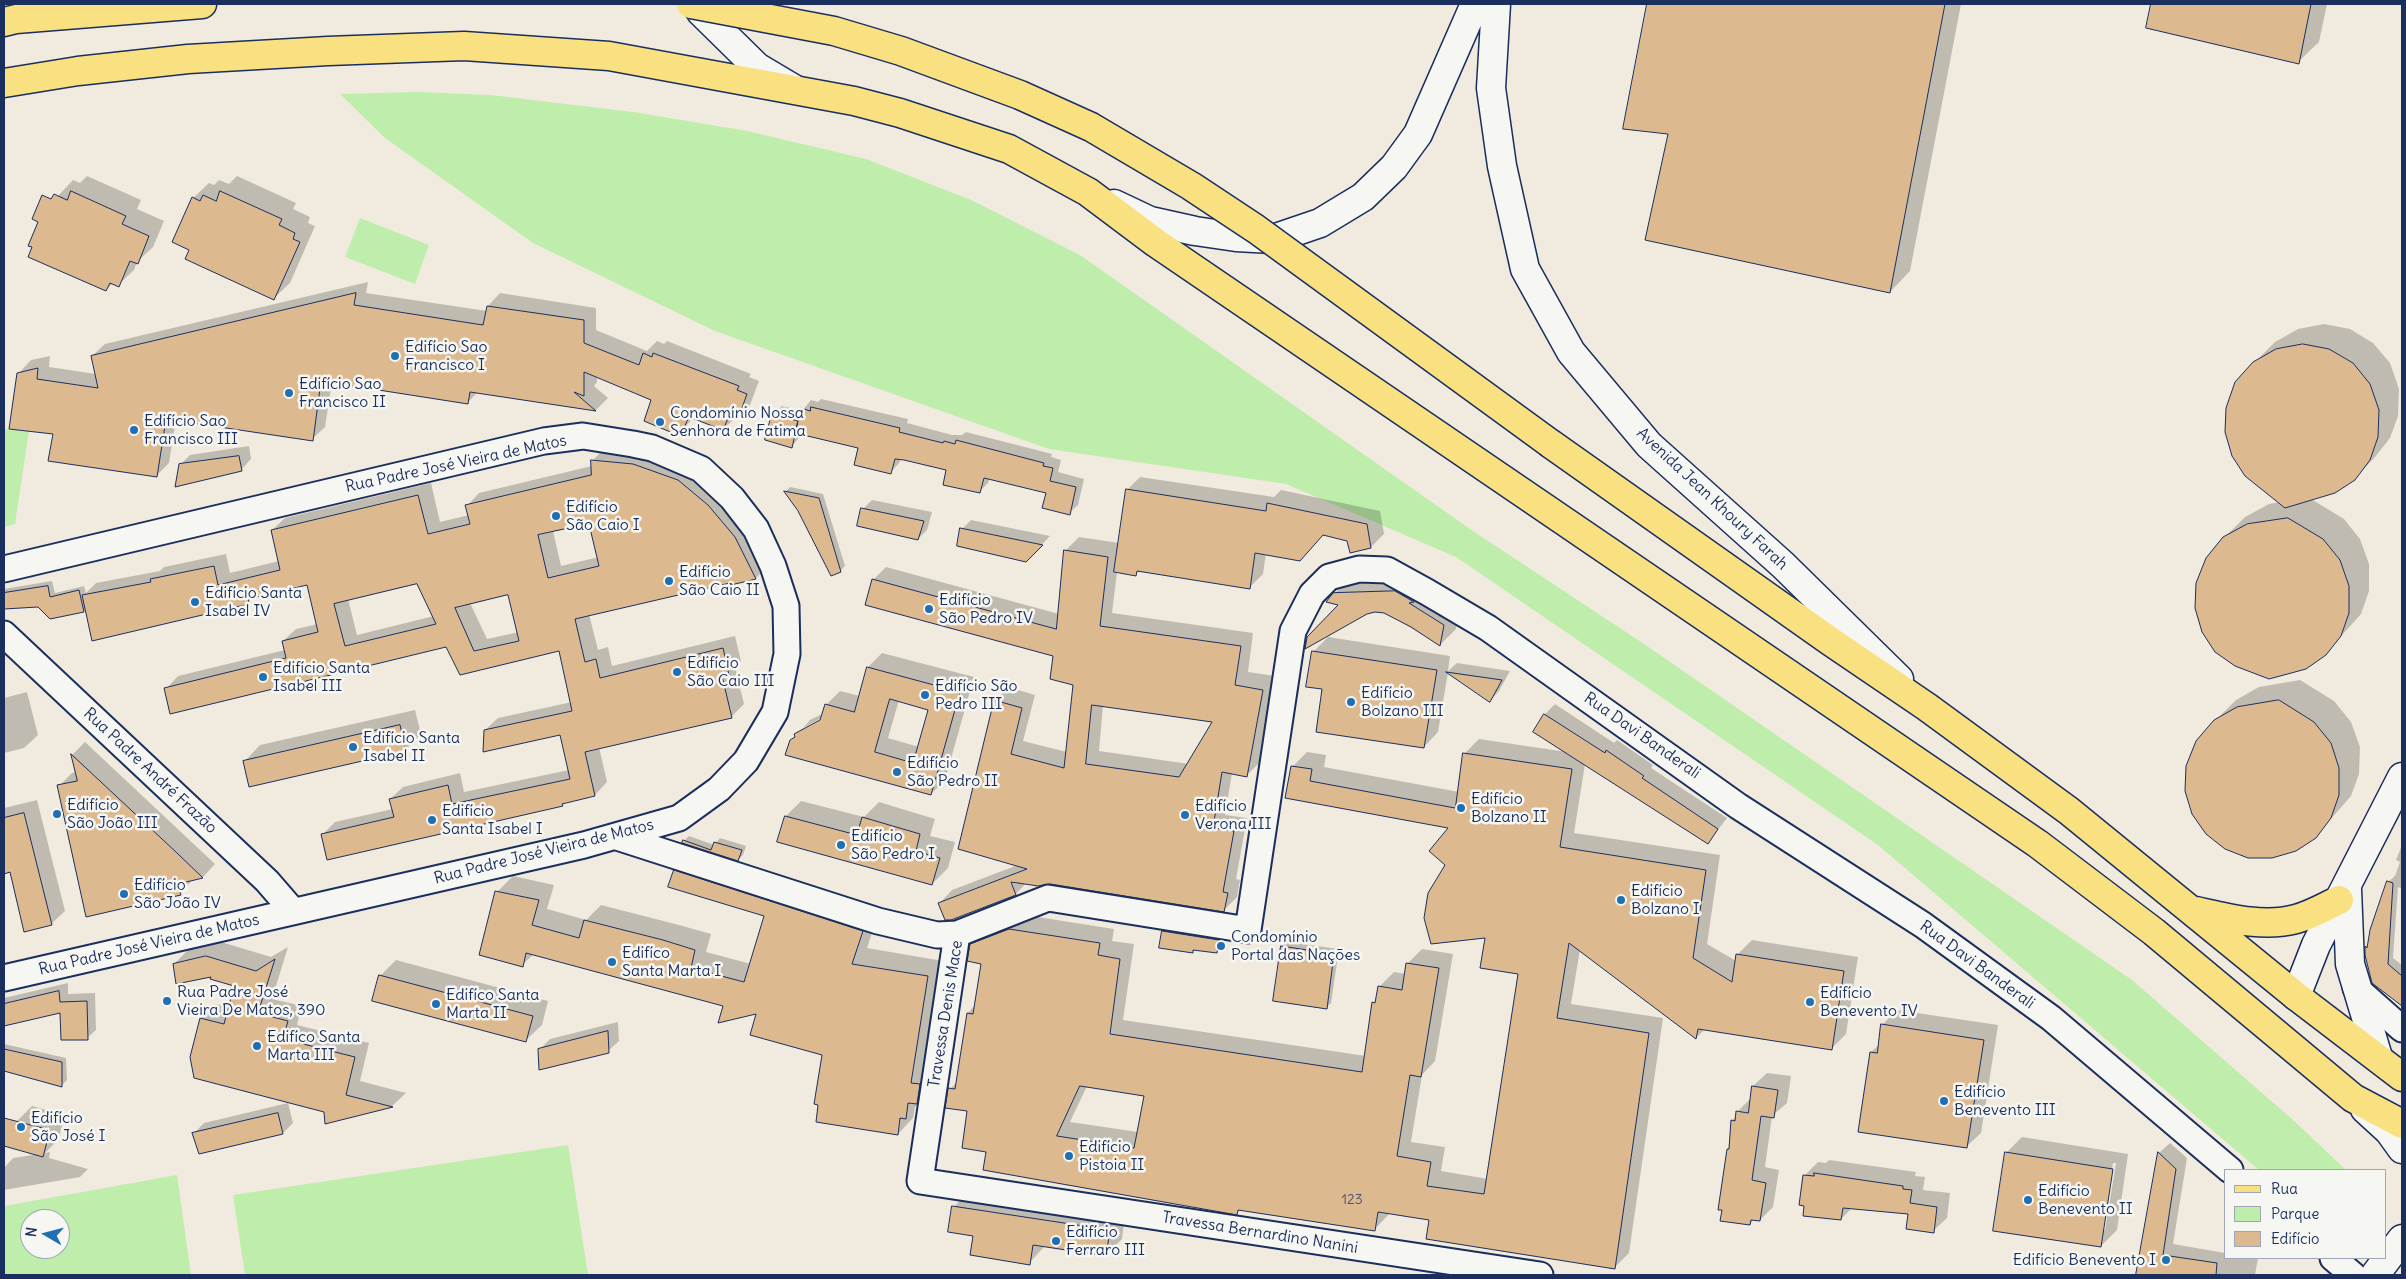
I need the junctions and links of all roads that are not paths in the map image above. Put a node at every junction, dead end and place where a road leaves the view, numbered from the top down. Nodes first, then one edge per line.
1 (195, 4) edge
2 (202, 4) edge
3 (691, 4) edge
4 (696, 4) edge
5 (1475, 4) edge
6 (1496, 4) edge
7 (4, 22) edge
8 (4, 83) edge
9 (794, 89) junction
10 (1088, 192) junction
11 (4, 569) edge
12 (4, 634) edge
13 (1927, 707) junction
14 (2402, 777) edge
15 (617, 837) junction
16 (2343, 892) junction
17 (2192, 911) junction
18 (293, 912) junction
19 (1248, 930) joint
20 (957, 934) junction
21 (4, 978) edge
22 (2356, 988) junction
23 (2296, 996) junction
24 (2402, 1029) edge
25 (2378, 1057) junction
26 (2311, 1064) junction
27 (2402, 1077) edge
28 (2353, 1098) junction
29 (2402, 1124) edge
30 (2402, 1149) edge
31 (2229, 1169) edge
32 (920, 1181) joint
33 (2402, 1222) edge
34 (2388, 1257) edge
35 (2334, 1259) edge
36 (1540, 1275) edge
37 (2353, 1275) edge

1 - 2 main road
1 - 7 main road
3 - 13 main road, bridge
4 - 9 street
5 - 10 street
6 - 13 street, Avenida Jean Khoury Farah
8 - 9 main road
9 - 10 main road
10 - 26 main road
11 - 15 street, Rua Padre José Vieira de Matos
12 - 18 street, Rua Padre André Frazão
13 - 17 main road
14 - 16 street
15 - 18 street, Rua Padre José Vieira de Matos
15 - 20 street
16 - 17 main road
16 - 22 street
16 - 23 street
17 - 23 main road
18 - 21 street, Rua Padre José Vieira de Matos
19 - 20 street, Travessa Denis Mace
19 - 31 street, Rua Davi Banderali
20 - 32 street, Travessa Denis Mace
22 - 24 street
22 - 25 street
23 - 25 main road
23 - 26 main road
25 - 27 main road
26 - 28 main road
28 - 29 main road
28 - 30 street
32 - 36 street, Travessa Bernardino Nanini
33 - 34 street
35 - 37 street

